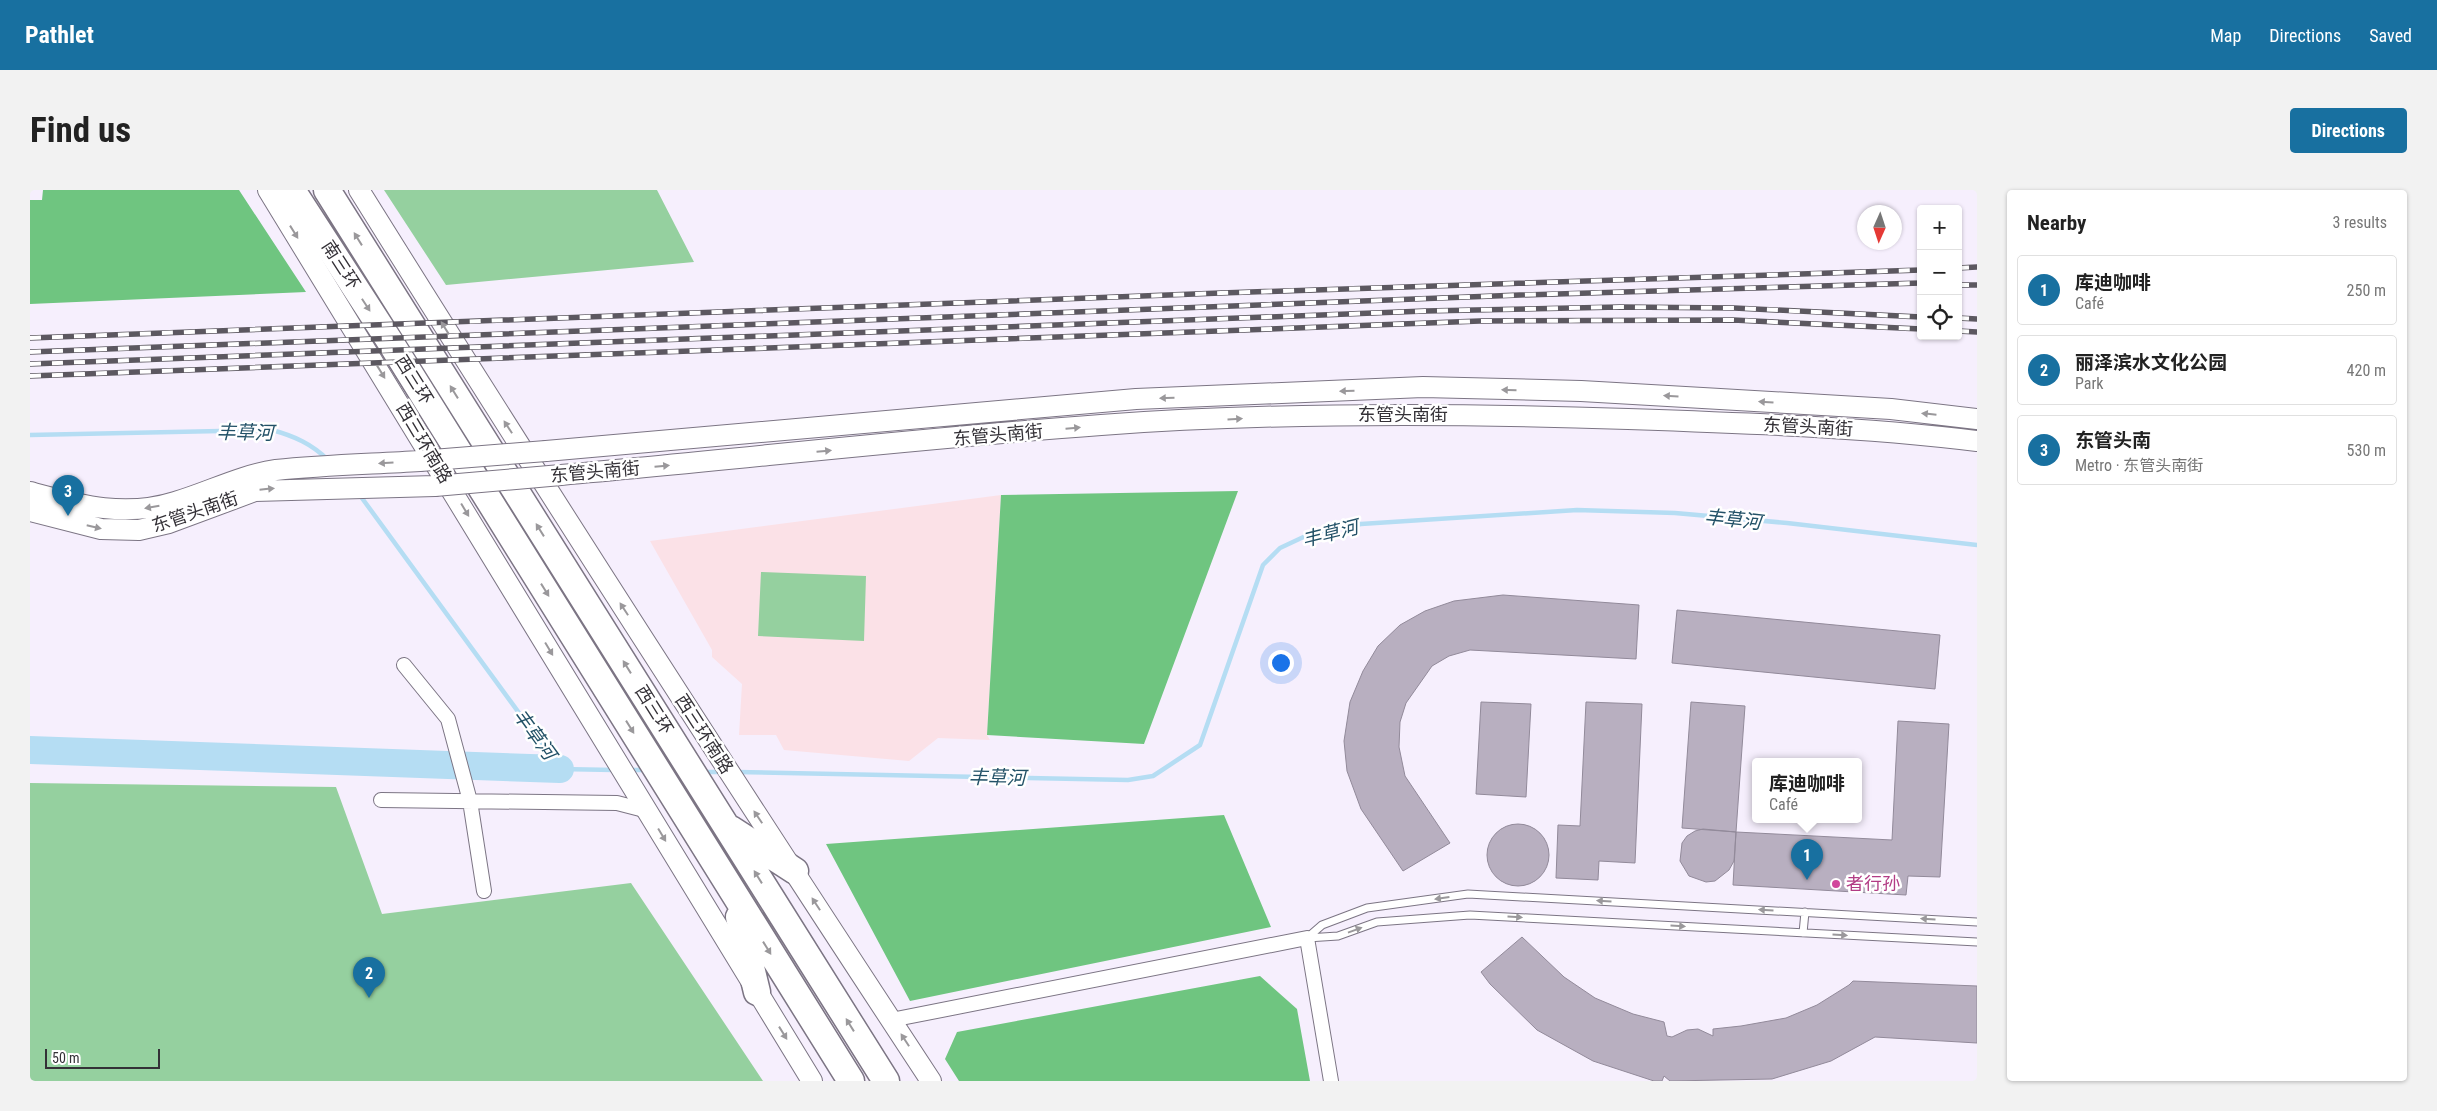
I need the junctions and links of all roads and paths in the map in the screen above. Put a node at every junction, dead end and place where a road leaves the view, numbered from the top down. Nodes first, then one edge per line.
1 (268, 190) edge
2 (292, 190) edge
3 (327, 190) edge
4 (360, 190) edge
5 (421, 339) joint
6 (389, 340) joint
7 (1977, 419) edge
8 (1977, 441) edge
9 (30, 492) edge
10 (30, 511) edge
11 (404, 665) dead end
12 (381, 800) dead end
13 (470, 801) junction
14 (648, 811) junction
15 (724, 824) junction
16 (796, 871) junction
17 (484, 891) dead end
18 (732, 892) junction
19 (1805, 912) junction
20 (1977, 922) edge
21 (1804, 933) junction
22 (1307, 938) junction
23 (1977, 942) edge
24 (757, 992) junction
25 (891, 1020) junction
26 (812, 1081) edge
27 (850, 1081) edge
28 (886, 1081) edge
29 (931, 1081) edge
30 (1331, 1081) edge

1 -> 14 main road, 西三环南路
2 -> 6 highway, 南三环
5 -> 3 highway, 南三环
16 -> 4 main road, 西三环南路
15 -> 5 highway, 西三环
6 -> 18 highway, 西三环
7 -> 9 main road, 东管头南街, bridge
10 -> 8 main road, 东管头南街, bridge
11 - 13 street
12 - 13 street
13 - 14 street
13 - 17 street
14 -> 24 main road, 西三环南路
15 - 16 highway
28 -> 15 highway, 西三环
25 -> 16 main road, 西三环南路
18 - 24 highway
18 -> 27 highway, 西三环
20 -> 19 lane
19 - 21 lane
19 -> 22 lane
22 -> 21 lane
21 -> 23 lane
22 - 25 street
22 - 30 street
24 -> 26 main road, 西三环南路
29 -> 25 main road, 西三环南路

